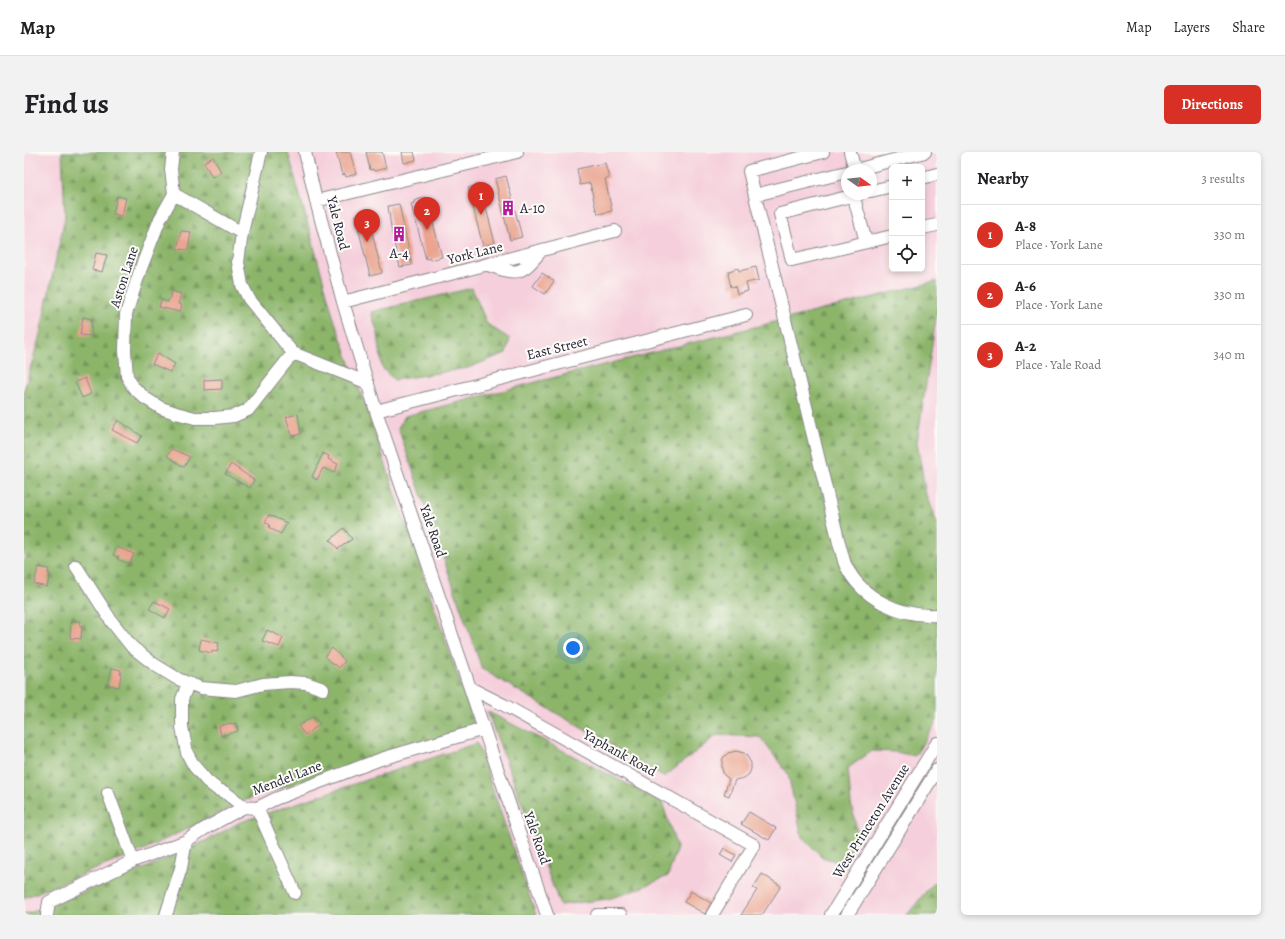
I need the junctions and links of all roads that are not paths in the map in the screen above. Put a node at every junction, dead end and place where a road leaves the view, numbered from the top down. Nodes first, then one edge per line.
1 (173, 152) edge
2 (261, 152) edge
3 (305, 152) edge
4 (517, 152) edge
5 (823, 152) edge
6 (850, 152) edge
7 (925, 152) edge
8 (853, 164) edge
9 (877, 164) edge
10 (841, 174) edge
11 (937, 174) edge
12 (925, 177) edge
13 (889, 187) edge
14 (877, 190) edge
15 (174, 194) junction
16 (755, 195) junction
17 (841, 198) edge
18 (856, 200) edge
19 (316, 201) junction
20 (937, 224) edge
21 (925, 227) edge
22 (615, 232) dead end
23 (242, 233) junction
24 (889, 237) edge
25 (866, 242) junction
26 (342, 302) junction
27 (746, 315) dead end
28 (293, 353) junction
29 (368, 383) junction
30 (376, 411) junction
31 (76, 566) dead end
32 (937, 615) edge
33 (188, 684) junction
34 (470, 688) junction
35 (323, 689) dead end
36 (484, 729) junction
37 (937, 743) edge
38 (937, 770) edge
39 (108, 793) dead end
40 (244, 807) junction
41 (257, 808) junction
42 (186, 841) junction
43 (133, 861) junction
44 (295, 893) dead end
45 (47, 915) edge
46 (166, 915) edge
47 (547, 915) edge
48 (596, 915) edge
49 (621, 915) edge
50 (712, 915) edge
51 (831, 915) edge
52 (847, 915) edge

1 - 15 street
2 - 23 street
3 - 19 street, Yale Road
4 - 19 street
5 - 16 street
6 - 8 street
7 - 9 street
10 - 16 street
11 - 12 street
13 - 14 street
15 - 23 street
15 - 28 street, Aston Lane
16 - 32 street
17 - 25 street
18 - 25 street
19 - 26 street, Yale Road
20 - 21 street
22 - 26 street, York Lane
23 - 28 street
24 - 25 street
26 - 29 street, Yale Road
27 - 30 street, East Street
28 - 29 street
29 - 30 street, Yale Road
30 - 34 street, Yale Road
31 - 33 street
33 - 35 street
33 - 40 street, Mendel Lane
34 - 36 street, Yale Road
34 - 50 street, Yaphank Road
36 - 41 street, Mendel Lane
36 - 47 street, Yale Road
37 - 51 street, West Princeton Avenue
38 - 52 street, West Princeton Avenue
39 - 43 street
40 - 41 street, Mendel Lane
40 - 42 street
41 - 44 street
42 - 43 street
42 - 46 street
43 - 45 street
48 - 49 street

